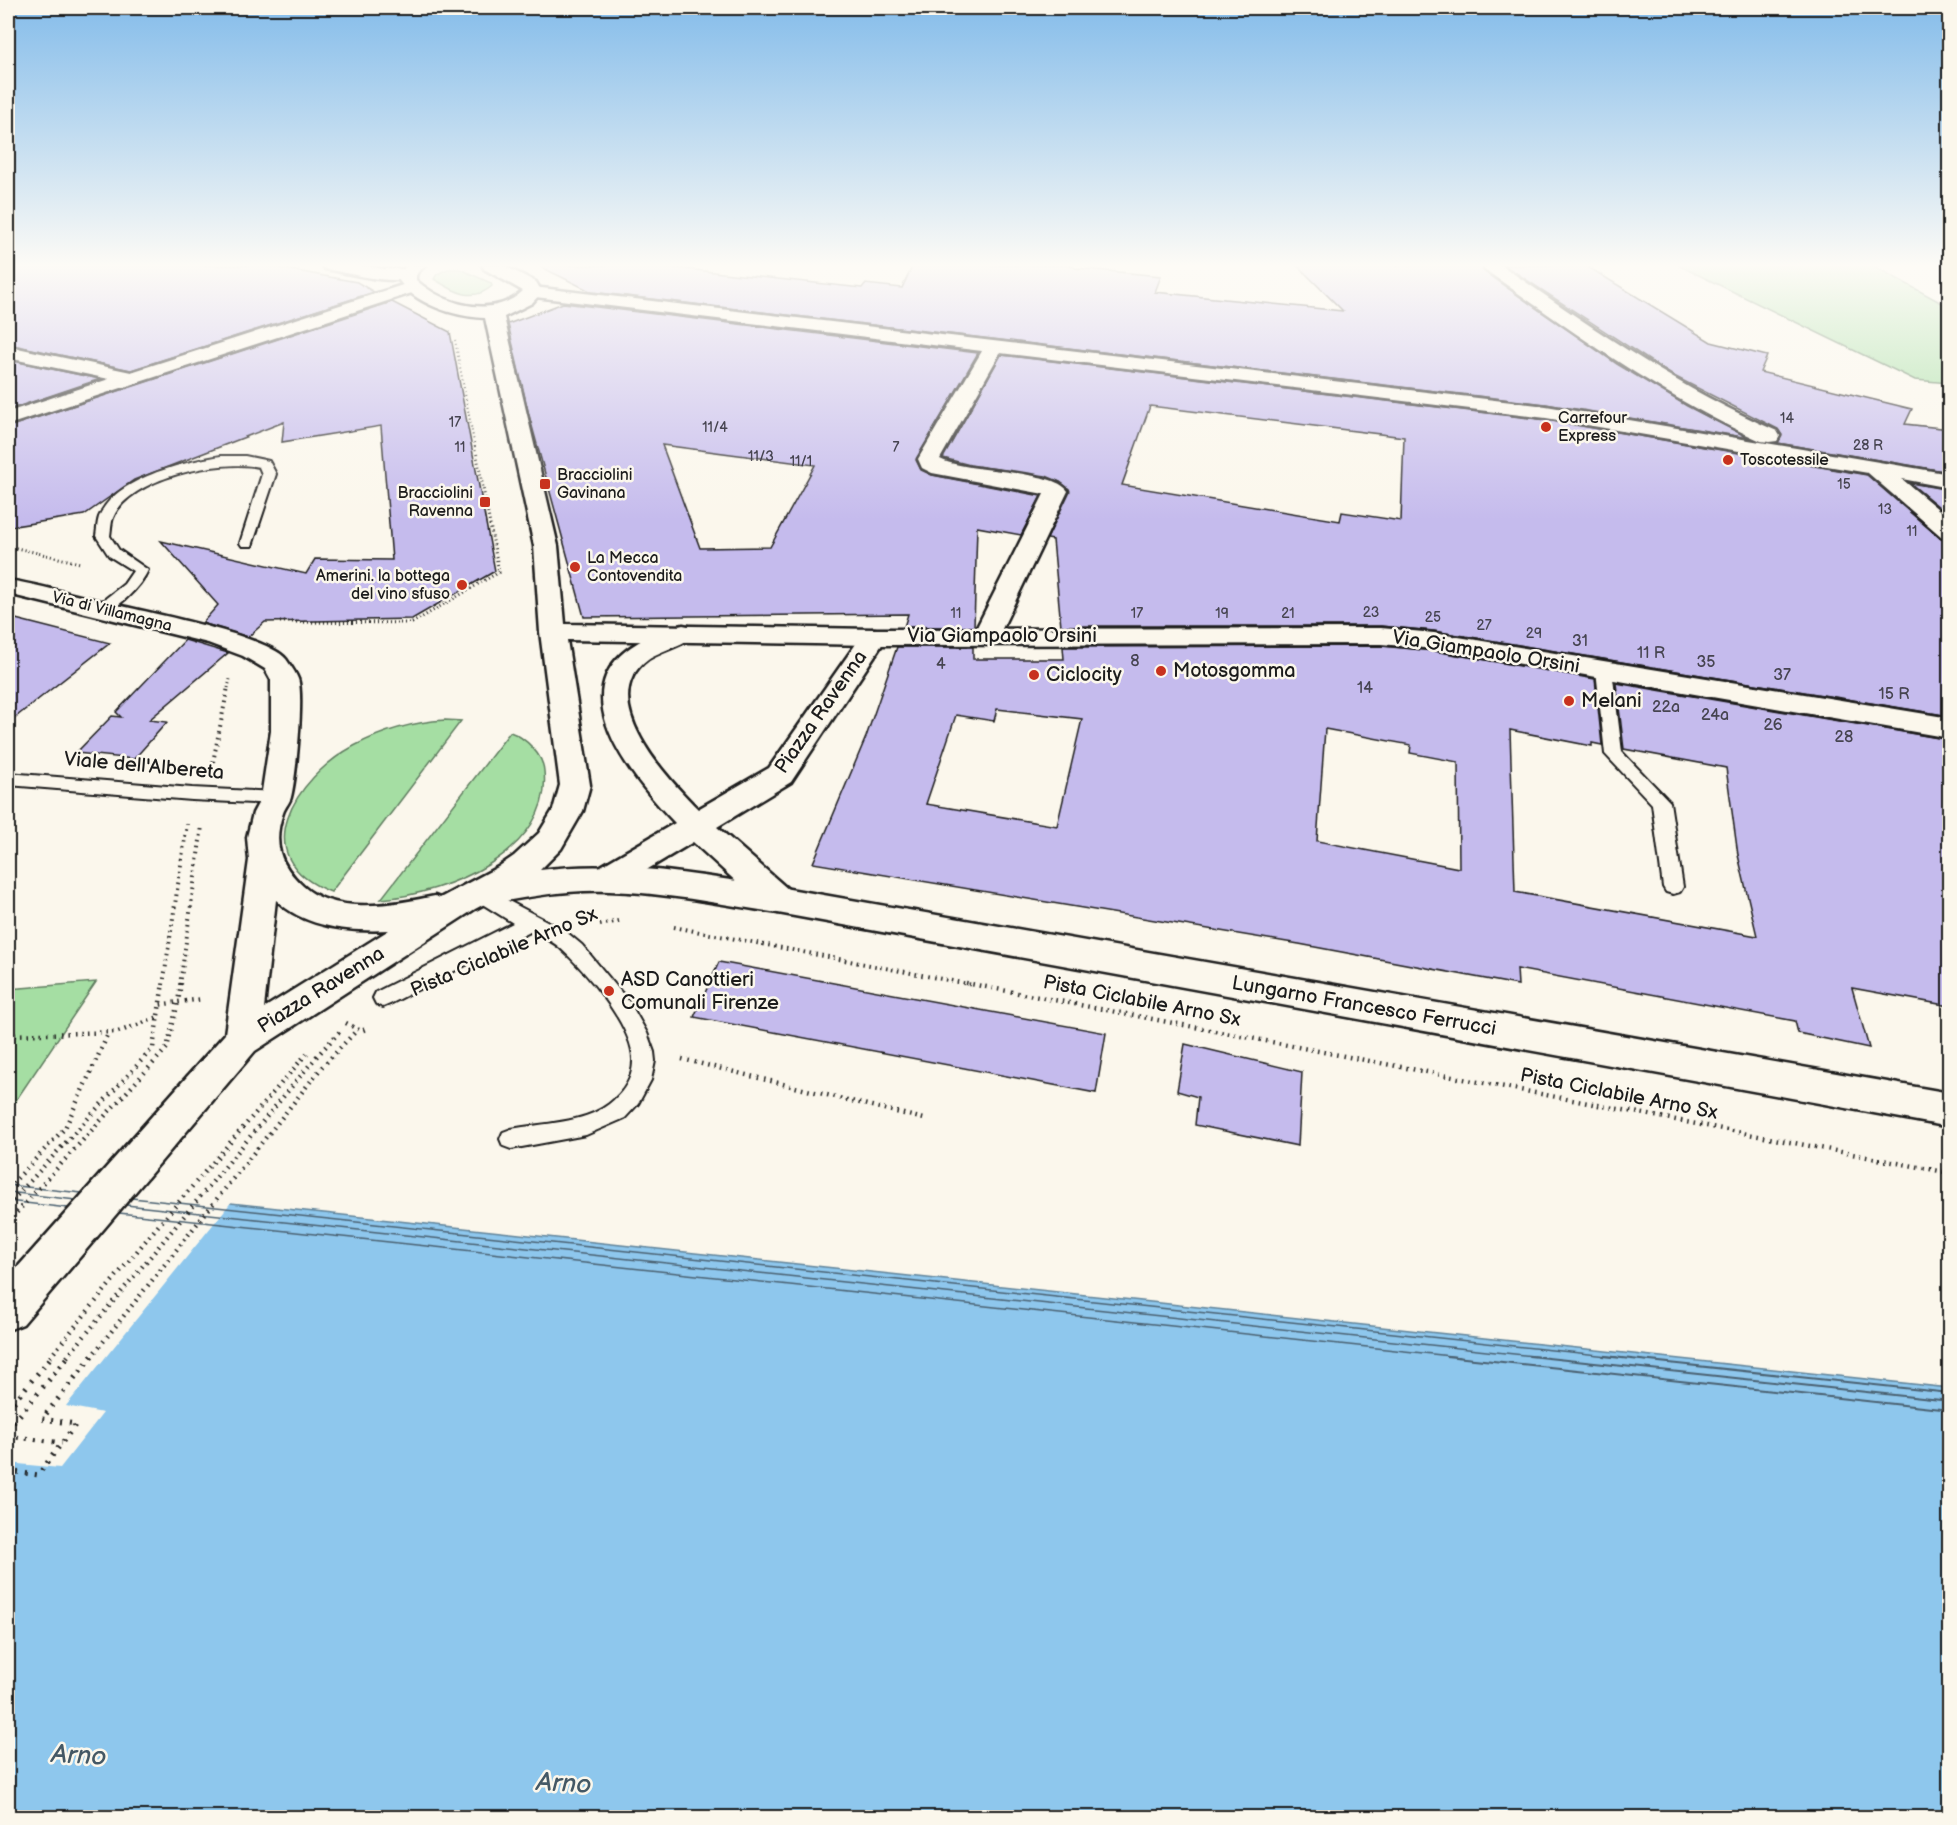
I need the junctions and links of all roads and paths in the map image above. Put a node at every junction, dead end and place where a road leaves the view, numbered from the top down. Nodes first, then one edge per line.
1 (208, 350) edge
2 (458, 350) edge
3 (502, 350) edge
4 (992, 350) edge
5 (1021, 350) edge
6 (1613, 350) edge
7 (8, 352) edge
8 (132, 378) junction
9 (8, 419) edge
10 (1875, 468) junction
11 (1950, 481) edge
12 (1950, 532) edge
13 (247, 543) dead end
14 (8, 587) edge
15 (101, 609) junction
16 (273, 622) dead end
17 (553, 632) junction
18 (683, 633) junction
19 (986, 635) junction
20 (216, 637) joint
21 (874, 637) junction
22 (1604, 670) junction
23 (230, 676) dead end
24 (1950, 728) edge
25 (8, 779) edge
26 (200, 794) junction
27 (276, 798) junction
28 (693, 825) junction
29 (265, 860) junction
30 (607, 878) junction
31 (1673, 887) dead end
32 (471, 896) junction
33 (778, 900) junction
34 (626, 920) dead end
35 (530, 923) junction
36 (666, 925) dead end
37 (564, 939) junction
38 (383, 998) dead end
39 (158, 1005) junction
40 (159, 1017) junction
41 (372, 1026) dead end
42 (357, 1030) junction
43 (109, 1032) junction
44 (8, 1035) edge
45 (242, 1040) junction
46 (643, 1049) junction
47 (304, 1056) dead end
48 (1950, 1110) edge
49 (928, 1120) dead end
50 (511, 1139) dead end
51 (1950, 1173) edge
52 (8, 1188) edge
53 (8, 1205) edge
54 (8, 1222) edge
55 (8, 1309) edge
56 (8, 1409) edge
57 (8, 1429) edge
58 (8, 1436) edge
59 (62, 1443) junction
60 (8, 1471) edge

1 - 8 street
2 - 16 path
3 - 17 street
4 - 19 street
5 - 10 street
6 - 10 street
7 - 8 street
8 - 9 street
10 - 11 street
10 - 12 street
13 - 15 lane
14 - 15 street, Via di Villamagna
15 - 20 street, Via di Villamagna
17 - 18 street, Piazza Ravenna
17 - 32 street, Piazza Ravenna
18 - 21 street, Piazza Ravenna
18 - 28 street, Piazza Ravenna
19 - 21 street, Via Giampaolo Orsini
19 - 22 street, Via Giampaolo Orsini
20 - 27 street, Piazza Ravenna
21 - 28 street, Piazza Ravenna
22 - 24 street, Via Giampaolo Orsini
22 - 31 lane
23 - 26 path
25 - 26 lane, Viale dell'Albereta
26 - 27 lane, Viale dell'Albereta
26 - 39 path
27 - 29 street, Piazza Ravenna
28 - 30 street, Piazza Ravenna
28 - 33 street, Piazza Ravenna
29 - 32 street, Piazza Ravenna
29 - 45 street, Piazza Ravenna
30 - 32 street, Piazza Ravenna
30 - 33 street, Piazza Ravenna
32 - 35 lane
32 - 45 street, Piazza Ravenna
33 - 48 street, Lungarno Francesco Ferrucci
34 - 37 path, Pista Ciclabile Arno Sx
35 - 37 lane
35 - 38 lane
36 - 51 path, Pista Ciclabile Arno Sx
37 - 46 lane
39 - 40 path
39 - 54 path
40 - 43 path
40 - 53 path
41 - 42 path
42 - 57 path
42 - 59 path
43 - 44 path
43 - 52 path
45 - 55 street
46 - 49 path
46 - 50 lane
47 - 56 path
58 - 59 path
59 - 60 path

